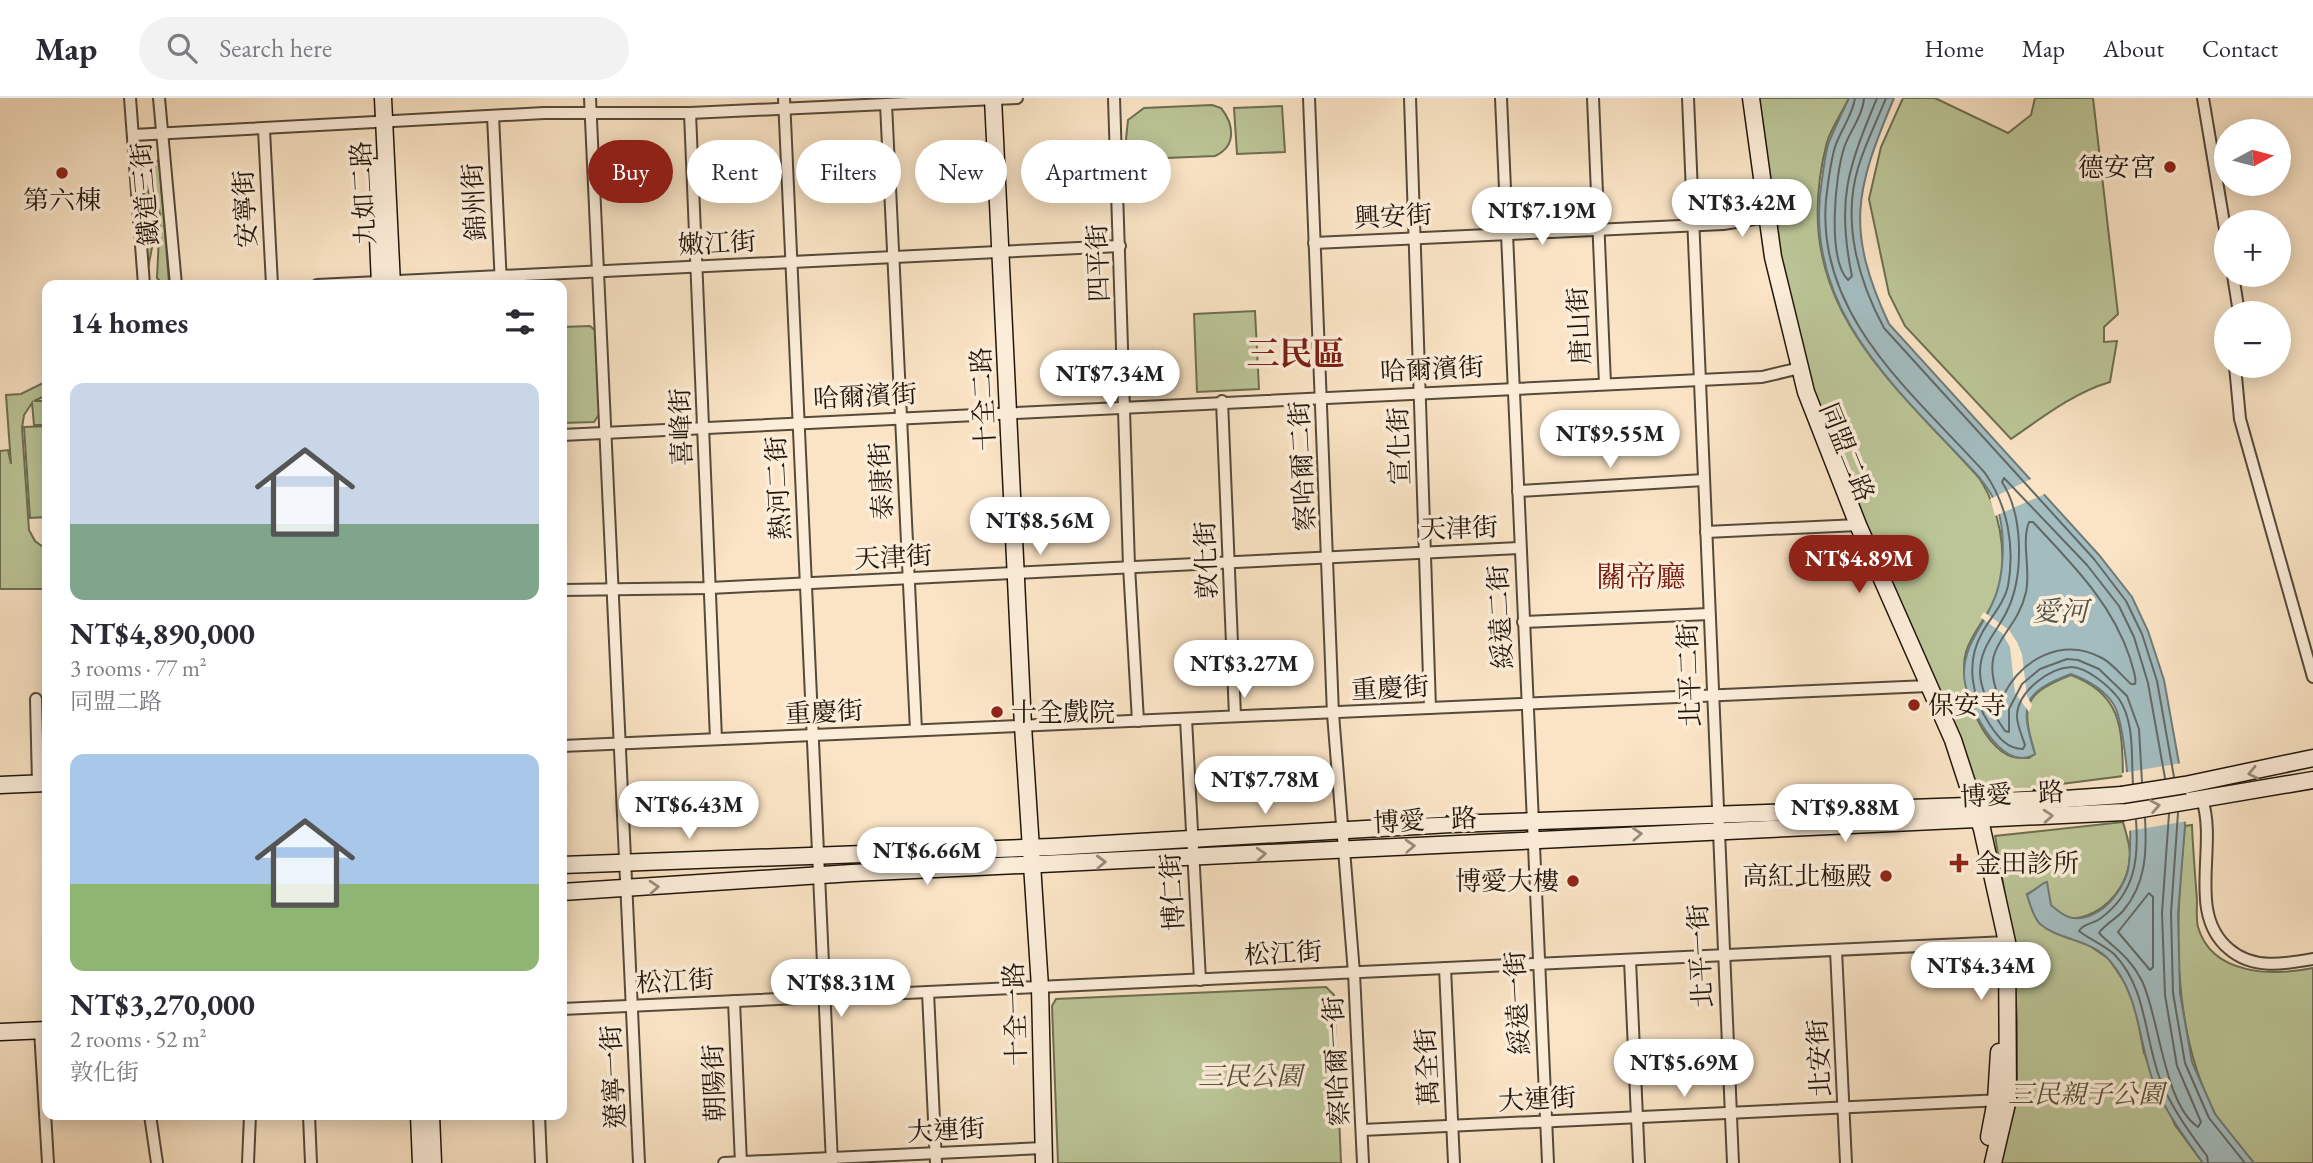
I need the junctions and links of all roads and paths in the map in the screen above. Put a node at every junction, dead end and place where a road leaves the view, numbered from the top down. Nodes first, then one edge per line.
1 (130, 98) edge
2 (159, 98) edge
3 (372, 98) edge
4 (383, 98) edge
5 (590, 98) edge
6 (1017, 98) edge
7 (1114, 98) edge
8 (1309, 98) edge
9 (1410, 98) edge
10 (1501, 98) edge
11 (1593, 98) edge
12 (1688, 98) edge
13 (1742, 98) edge
14 (1751, 98) edge
15 (2203, 98) edge
16 (993, 99) edge
17 (784, 103) edge
18 (886, 104) junction
19 (591, 113) junction
20 (691, 113) junction
21 (493, 116) junction
22 (379, 122) junction
23 (264, 130) junction
24 (162, 133) junction
25 (133, 135) junction
26 (2222, 210) edge
27 (1762, 217) junction
28 (1693, 225) junction
29 (1596, 229) junction
30 (1507, 233) junction
31 (1414, 238) junction
32 (1314, 243) junction
33 (1120, 246) junction
34 (999, 254) junction
35 (894, 257) junction
36 (791, 262) junction
37 (697, 267) junction
38 (598, 271) junction
39 (144, 280) edge
40 (176, 280) edge
41 (272, 280) edge
42 (386, 280) edge
43 (501, 280) edge
44 (511, 280) edge
45 (1795, 369) junction
46 (2236, 378) edge
47 (1699, 380) junction
48 (1605, 384) junction
49 (1513, 388) junction
50 (1420, 392) junction
51 (1322, 396) junction
52 (1222, 401) junction
53 (1126, 406) junction
54 (1009, 412) junction
55 (901, 417) junction
56 (798, 423) junction
57 (703, 427) junction
58 (605, 432) junction
59 (567, 435) edge
60 (1704, 480) junction
61 (1518, 491) junction
62 (1854, 525) junction
63 (1706, 532) junction
64 (1519, 548) junction
65 (1425, 552) junction
66 (1328, 555) junction
67 (1228, 561) junction
68 (1129, 566) junction
69 (1017, 574) junction
70 (909, 579) junction
71 (805, 584) junction
72 (710, 588) junction
73 (567, 590) edge
74 (612, 590) junction
75 (1709, 614) junction
76 (1523, 621) junction
77 (2313, 677) edge
78 (1923, 686) junction
79 (1712, 695) junction
80 (36, 699) dead end
81 (1527, 704) junction
82 (1430, 708) junction
83 (1333, 714) junction
84 (1235, 716) junction
85 (1186, 719) junction
86 (1138, 720) junction
87 (1023, 726) junction
88 (916, 730) junction
89 (812, 735) junction
90 (716, 739) junction
91 (618, 743) junction
92 (567, 746) edge
93 (2313, 758) edge
94 (42, 771) edge
95 (2313, 780) edge
96 (42, 783) edge
97 (0, 785) edge
98 (2191, 795) junction
99 (1974, 814) junction
100 (1532, 821) junction
101 (1717, 822) junction
102 (1340, 831) junction
103 (1192, 839) junction
104 (1532, 840) junction
105 (1342, 849) junction
106 (818, 854) junction
107 (1032, 856) junction
108 (1193, 858) junction
109 (623, 862) junction
110 (567, 865) edge
111 (819, 876) junction
112 (626, 889) junction
113 (567, 892) edge
114 (2002, 943) junction
115 (1836, 950) junction
116 (1723, 956) junction
117 (2313, 959) edge
118 (1630, 960) junction
119 (1538, 964) junction
120 (1445, 968) junction
121 (1354, 973) junction
122 (1200, 980) junction
123 (1040, 987) junction
124 (928, 992) junction
125 (825, 997) junction
126 (734, 1001) junction
127 (632, 1006) junction
128 (567, 1009) edge
129 (42, 1030) edge
130 (0, 1032) edge
131 (2002, 1100) junction
132 (1844, 1107) junction
133 (1730, 1113) junction
134 (1637, 1117) junction
135 (47, 1120) edge
136 (151, 1120) edge
137 (250, 1120) edge
138 (309, 1120) edge
139 (419, 1120) edge
140 (431, 1120) edge
141 (539, 1120) edge
142 (1546, 1121) junction
143 (1452, 1126) junction
144 (1362, 1130) junction
145 (1044, 1156) edge
146 (936, 1158) edge
147 (832, 1161) edge
148 (48, 1163) edge
149 (157, 1163) edge
150 (248, 1163) edge
151 (311, 1163) edge
152 (421, 1163) edge
153 (433, 1163) edge
154 (541, 1163) edge
155 (639, 1163) edge
156 (724, 1163) edge
157 (741, 1163) edge
158 (1363, 1163) edge
159 (1454, 1163) edge
160 (1548, 1163) edge
161 (1639, 1163) edge
162 (1733, 1163) edge
163 (1846, 1163) edge
164 (1983, 1163) edge
165 (1993, 1163) edge

1 - 25 street, 鐵道三街
2 - 24 street, 鐵道三街
3 - 22 main road, 九如二路
4 - 22 main road, 九如二路
5 - 19 street, 遼寧一街
6 - 16 street
7 - 33 street, 四平街
8 - 32 street, 察哈爾二街
9 - 31 street, 宣化街
10 - 30 street, 綏遠二街
11 - 29 street, 唐山街
12 - 28 street, 北平二街
13 - 27 main road, 同盟二路
14 - 27 main road, 同盟二路
15 - 26 street
16 - 18 street
16 - 34 main road, 十全二路
17 - 18 street
17 - 20 street
17 - 36 street, 熱河二街
18 - 35 street, 泰康街
19 - 20 street
19 - 21 street
19 - 38 street, 遼寧一街
20 - 37 street, 喜峰街
21 - 22 street
21 - 43 street, 錦州街
22 - 23 street
22 - 42 main road, 九如二路
23 - 24 street
23 - 41 street, 安寧街
24 - 25 street
24 - 40 street, 鐵道三街
25 - 39 street, 鐵道三街
27 - 28 street, 興安街
27 - 45 main road, 同盟二路
28 - 29 street, 興安街
28 - 47 street, 北平二街
29 - 30 street, 興安街
29 - 48 street, 唐山街
30 - 31 street, 興安街
30 - 49 street, 綏遠二街
31 - 32 street, 興安街
31 - 50 street, 宣化街
32 - 51 street, 察哈爾二街
33 - 34 street, 嫩江街
33 - 53 street, 四平街
34 - 35 street, 嫩江街
34 - 54 main road, 十全二路
35 - 36 street, 嫩江街
35 - 55 street, 泰康街
36 - 37 street, 嫩江街
36 - 56 street, 熱河二街
37 - 38 street, 嫩江街
37 - 57 street, 喜峰街
38 - 44 street, 嫩江街
38 - 58 street, 遼寧一街
45 - 47 street, 哈爾濱街
45 - 62 main road, 同盟二路
46 - 77 street
47 - 48 street, 哈爾濱街
47 - 60 street, 北平二街
48 - 49 street, 哈爾濱街
49 - 50 street, 哈爾濱街
49 - 61 street, 綏遠二街
50 - 51 street, 哈爾濱街
50 - 65 street, 宣化街
51 - 52 street, 哈爾濱街
51 - 66 street, 察哈爾二街
52 - 53 street, 哈爾濱街
52 - 67 street, 敦化街
53 - 54 street, 哈爾濱街
53 - 68 street, 四平街
54 - 55 street, 哈爾濱街
54 - 69 main road, 十全二路
55 - 56 street, 哈爾濱街
55 - 70 street, 泰康街
56 - 57 street, 哈爾濱街
56 - 71 street, 熱河二街
57 - 58 street, 哈爾濱街
57 - 72 street, 喜峰街
58 - 59 street, 哈爾濱街
58 - 74 street, 遼寧一街
60 - 61 street
60 - 63 street, 北平二街
61 - 64 street, 綏遠二街
62 - 63 street
62 - 78 main road, 同盟二路
63 - 75 street, 北平二街
64 - 65 street, 天津街
64 - 76 street, 綏遠二街
65 - 66 street, 天津街
65 - 82 street, 宣化街
66 - 67 street, 天津街
66 - 83 street, 察哈爾二街
67 - 68 street, 天津街
67 - 84 street, 敦化街
68 - 69 street, 天津街
68 - 86 street, 四平街
69 - 70 street, 天津街
69 - 87 main road, 十全二路
70 - 71 street, 天津街
70 - 88 street, 泰康街
71 - 72 street, 天津街
71 - 89 street, 熱河二街
72 - 74 street, 天津街
72 - 90 street, 喜峰街
73 - 74 street, 天津街
74 - 91 street, 遼寧一街
75 - 76 street
75 - 79 street, 北平二街
76 - 81 street, 綏遠二街
78 - 79 street, 重慶街
78 - 99 main road, 同盟二路
79 - 81 street, 重慶街
79 - 101 street, 北平二街
80 - 94 street
81 - 82 street, 重慶街
81 - 100 street, 綏遠二街
82 - 83 street, 重慶街
83 - 84 street, 重慶街
83 - 102 street, 察哈爾二街
84 - 85 street, 重慶街
85 - 86 street, 重慶街
85 - 103 street, 博仁街
86 - 87 street, 重慶街
87 - 88 street, 重慶街
87 - 107 main road, 十全二路
88 - 89 street, 重慶街
89 - 90 street, 重慶街
89 - 106 street, 熱河二街
90 - 91 street, 重慶街
91 - 92 street, 重慶街
91 - 109 street, 遼寧一街
93 -> 98 main road
95 - 98 main road
96 - 97 main road
98 - 99 main road, 博愛一路, bridge
98 - 117 street
99 - 101 main road, 博愛一路
99 - 114 main road, 同盟二路
100 - 101 main road, 博愛一路
100 - 102 main road, 博愛一路
100 - 104 street, 綏遠二街
104 -> 101 main road, 博愛一路
101 - 116 street, 北平一街
102 - 103 main road, 博愛一路
102 - 105 street, 察哈爾一街
103 - 107 main road, 博愛一路
103 - 108 street, 博仁街
105 -> 104 main road, 博愛一路
104 - 119 street, 綏遠一街
108 -> 105 main road, 博愛一路
105 - 121 street, 察哈爾一街
106 - 107 main road, 博愛一路
106 - 109 main road, 博愛一路
106 - 111 street, 熱河二街
107 -> 108 main road, 博愛一路
107 - 111 main road, 博愛一路
107 - 123 main road, 十全一路
108 - 122 street, 博仁街
109 - 110 main road, 博愛一路
109 - 112 street, 遼寧一街
112 -> 111 main road, 博愛一路
111 - 125 street, 熱河二街
112 - 113 main road, 博愛一路
112 - 127 street, 遼寧一街
114 - 115 street, 松江街
114 - 131 main road, 同盟二路
115 - 116 street, 松江街
115 - 132 street, 北安街
116 - 118 street, 松江街
116 - 133 street, 北平一街
118 - 119 street, 松江街
118 - 134 street
119 - 120 street, 松江街
119 - 142 street, 綏遠一街
120 - 121 street, 松江街
120 - 143 street, 萬全街
121 - 122 street, 松江街
121 - 144 street, 察哈爾一街
122 - 123 street, 松江街
123 - 124 street, 松江街
123 - 145 main road, 十全一路
124 - 125 street, 松江街
124 - 146 street
125 - 126 street, 松江街
125 - 147 street, 熱河二街
126 - 127 street, 松江街
126 - 157 street, 朝陽街
127 - 128 street, 松江街
127 - 155 street, 遼寧一街
129 - 130 main road
131 - 132 street, 大連街
131 - 164 main road
131 - 165 main road
132 - 133 street, 大連街
132 - 163 street, 北安街
133 - 134 street, 大連街
133 - 162 street, 北平一街
134 - 142 street, 大連街
134 - 161 street
135 - 148 street
136 - 149 street
137 - 150 street
138 - 151 street
139 - 152 main road
140 - 153 main road
141 - 154 street
142 - 143 street, 大連街
142 - 160 street, 綏遠一街
143 - 144 street, 大連街
143 - 159 street, 萬全街
144 - 158 street, 察哈爾一街
145 - 146 street, 大連街
146 - 147 street, 大連街
147 - 157 street, 大連街
156 - 157 street, 大連街

